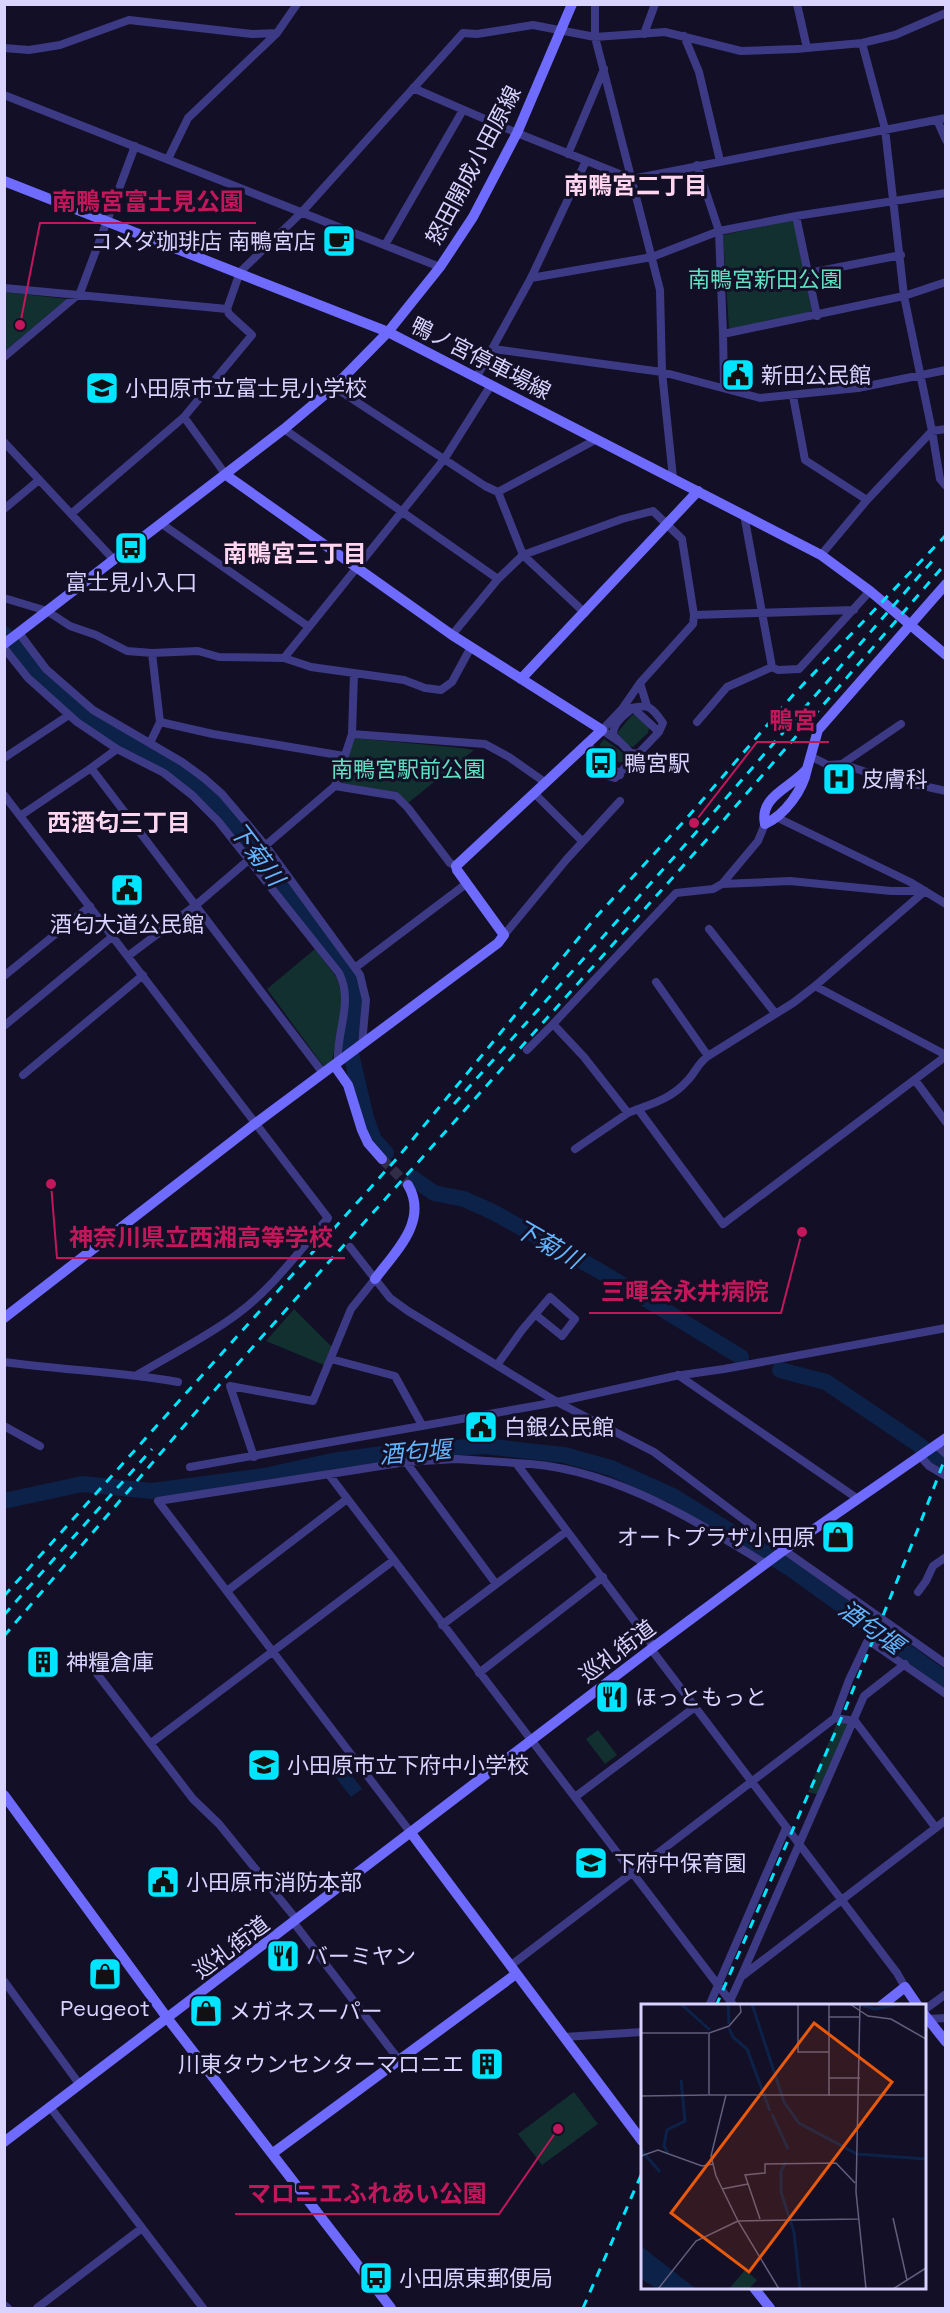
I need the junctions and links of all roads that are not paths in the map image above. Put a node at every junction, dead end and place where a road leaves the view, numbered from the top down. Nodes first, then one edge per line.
1 (297, 4) edge
2 (572, 4) edge
3 (595, 4) edge
4 (655, 4) edge
5 (797, 4) edge
6 (945, 13) edge
7 (562, 30) junction
8 (277, 33) junction
9 (645, 34) junction
10 (684, 36) junction
11 (595, 37) junction
12 (862, 43) junction
13 (4, 48) edge
14 (807, 48) junction
15 (604, 69) junction
16 (413, 88) junction
17 (4, 95) edge
18 (463, 110) junction
19 (941, 119) edge
20 (885, 129) junction
21 (517, 133) junction
22 (945, 140) edge
23 (135, 146) junction
24 (568, 153) junction
25 (168, 159) junction
26 (720, 160) junction
27 (586, 161) junction
28 (698, 165) junction
29 (632, 179) junction
30 (4, 181) edge
31 (945, 193) edge
32 (894, 200) junction
33 (302, 212) junction
34 (796, 216) junction
35 (107, 221) junction
36 (719, 231) junction
37 (385, 245) junction
38 (901, 255) junction
39 (652, 256) junction
40 (440, 267) junction
41 (240, 272) junction
42 (809, 273) junction
43 (531, 278) junction
44 (945, 282) edge
45 (4, 288) edge
46 (80, 293) junction
47 (904, 296) junction
48 (227, 309) junction
49 (817, 316) junction
50 (387, 332) junction
51 (723, 334) junction
52 (493, 349) junction
53 (4, 357) edge
54 (945, 370) edge
55 (662, 372) junction
56 (921, 375) junction
57 (476, 378) junction
58 (491, 385) junction
59 (334, 387) junction
60 (724, 387) junction
61 (793, 396) junction
62 (184, 417) junction
63 (284, 429) junction
64 (945, 429) edge
65 (932, 431) junction
66 (597, 439) junction
67 (4, 442) edge
68 (446, 458) junction
69 (226, 475) junction
70 (673, 478) junction
71 (39, 480) junction
72 (945, 486) edge
73 (698, 491) junction
74 (498, 492) junction
75 (867, 500) junction
76 (4, 509) edge
77 (404, 512) junction
78 (71, 514) junction
79 (748, 516) junction
80 (162, 524) junction
81 (667, 525) junction
82 (524, 555) junction
83 (820, 555) junction
84 (114, 560) junction
85 (356, 569) junction
86 (498, 579) junction
87 (945, 584) edge
88 (870, 591) junction
89 (4, 598) edge
90 (854, 610) junction
91 (47, 611) junction
92 (761, 612) junction
93 (585, 613) junction
94 (694, 615) junction
95 (910, 625) junction
96 (309, 627) junction
97 (18, 634) junction
98 (452, 635) junction
99 (5, 645) edge
100 (471, 647) junction
101 (152, 653) junction
102 (945, 655) edge
103 (284, 658) junction
104 (772, 667) junction
105 (354, 673) junction
106 (522, 679) junction
107 (640, 683) junction
108 (647, 706) junction
109 (633, 708) junction
110 (622, 709) junction
111 (69, 715) junction
112 (160, 722) junction
113 (697, 722) dead end
114 (901, 724) dead end
115 (602, 730) junction
116 (659, 732) junction
117 (352, 734) junction
118 (618, 741) junction
119 (150, 743) junction
120 (586, 744) junction
121 (117, 749) junction
122 (640, 754) junction
123 (344, 756) junction
124 (4, 758) edge
125 (812, 758) junction
126 (842, 764) junction
127 (91, 768) junction
128 (807, 769) junction
129 (546, 783) junction
130 (336, 786) junction
131 (945, 791) edge
132 (534, 793) junction
133 (4, 795) edge
134 (620, 801) dead end
135 (20, 816) junction
136 (776, 817) junction
137 (765, 824) junction
138 (582, 841) junction
139 (266, 846) junction
140 (249, 860) junction
141 (456, 866) junction
142 (466, 884) junction
143 (722, 884) junction
144 (925, 891) junction
145 (945, 904) edge
146 (196, 905) junction
147 (90, 906) junction
148 (709, 929) dead end
149 (504, 935) junction
150 (112, 936) junction
151 (128, 956) junction
152 (356, 967) junction
153 (143, 975) junction
154 (4, 976) edge
155 (656, 982) dead end
156 (815, 986) junction
157 (775, 1013) junction
158 (554, 1024) junction
159 (4, 1026) edge
160 (360, 1046) junction
161 (527, 1050) dead end
162 (708, 1056) junction
163 (945, 1056) edge
164 (338, 1062) junction
165 (323, 1073) junction
166 (23, 1075) dead end
167 (915, 1080) junction
168 (638, 1109) junction
169 (628, 1113) junction
170 (945, 1122) edge
171 (256, 1123) junction
172 (575, 1149) dead end
173 (382, 1160) tunnel mouth
174 (408, 1185) tunnel mouth
175 (350, 1247) dead end
176 (375, 1279) junction
177 (536, 1315) junction
178 (4, 1318) edge
179 (945, 1328) edge
180 (331, 1359) junction
181 (4, 1362) edge
182 (497, 1365) junction
183 (137, 1375) junction
184 (678, 1376) junction
185 (178, 1382) dead end
186 (557, 1402) junction
187 (422, 1425) junction
188 (4, 1426) edge
189 (40, 1446) dead end
190 (932, 1448) edge
191 (945, 1454) edge
192 (254, 1456) junction
193 (406, 1462) junction
194 (516, 1464) junction
195 (190, 1467) dead end
196 (330, 1476) junction
197 (945, 1476) edge
198 (347, 1499) junction
199 (858, 1499) junction
200 (567, 1531) junction
201 (784, 1550) junction
202 (945, 1557) edge
203 (394, 1560) junction
204 (766, 1563) junction
205 (603, 1578) junction
206 (496, 1584) junction
207 (227, 1591) junction
208 (918, 1592) dead end
209 (442, 1624) junction
210 (653, 1648) junction
211 (273, 1651) junction
212 (88, 1662) dead end
213 (945, 1664) edge
214 (904, 1665) junction
215 (479, 1672) junction
216 (945, 1694) edge
217 (695, 1707) junction
218 (835, 1718) junction
219 (855, 1721) junction
220 (532, 1740) junction
221 (151, 1743) junction
222 (751, 1782) junction
223 (4, 1795) edge
224 (575, 1797) junction
225 (945, 1820) edge
226 (786, 1828) junction
227 (936, 1828) junction
228 (411, 1833) junction
229 (800, 1846) junction
230 (633, 1873) junction
231 (841, 1900) junction
232 (295, 1922) junction
233 (513, 1970) junction
234 (741, 1977) junction
235 (4, 1981) edge
236 (718, 1985) junction
237 (905, 1987) junction
238 (945, 1994) edge
239 (732, 2003) edge
240 (710, 2004) edge
241 (884, 2004) edge
242 (917, 2004) edge
243 (926, 2014) edge
244 (168, 2019) junction
245 (945, 2019) edge
246 (641, 2032) edge
247 (564, 2037) junction
248 (945, 2042) edge
249 (399, 2060) junction
250 (80, 2085) junction
251 (50, 2107) junction
252 (641, 2139) edge
253 (4, 2142) edge
254 (273, 2153) junction
255 (142, 2228) junction
256 (755, 2289) edge
257 (4, 2305) edge
258 (8, 2308) edge
259 (37, 2308) edge
260 (203, 2308) edge
261 (391, 2308) edge
262 (770, 2308) edge

1 - 8 street
2 - 7 street, 怒田開成小田原線
3 - 11 street
4 - 9 street
5 - 14 street
6 - 12 street
7 - 11 street
7 - 16 street
7 - 21 street, 怒田開成小田原線
8 - 13 street
8 - 25 street
9 - 10 street
9 - 11 street
10 - 14 street
10 - 26 street
11 - 15 street
12 - 14 street
12 - 20 street
15 - 24 street
15 - 29 street
16 - 18 street
16 - 33 street
17 - 23 street
18 - 21 street
18 - 37 street
19 - 20 street
19 - 22 street
20 - 26 street
20 - 32 street
21 - 24 street
21 - 40 street, 怒田開成小田原線
23 - 25 street
23 - 35 street
24 - 27 street
25 - 33 street
26 - 28 street
27 - 29 street
27 - 43 street
28 - 29 street
28 - 36 street
29 - 39 street
30 - 35 street, 鴨ノ宮停車場線
31 - 32 street
32 - 34 street
32 - 38 street
33 - 37 street
33 - 41 street
34 - 36 street
34 - 42 street
35 - 41 street, 鴨ノ宮停車場線
35 - 46 street
36 - 39 street
36 - 51 street
37 - 40 street
38 - 42 street
38 - 47 street
39 - 43 street
39 - 55 street
40 - 50 street, 怒田開成小田原線
41 - 48 street
41 - 50 street, 鴨ノ宮停車場線
42 - 49 street
43 - 52 street
44 - 47 street
45 - 46 street
46 - 48 street
46 - 53 street
47 - 49 street
47 - 56 street
48 - 62 street
49 - 51 street
50 - 57 street, 鴨ノ宮停車場線
50 - 59 street, 怒田開成小田原線
51 - 60 street
52 - 55 street
52 - 57 street
54 - 56 street
55 - 60 street
55 - 70 street
56 - 61 street
56 - 65 street
57 - 58 street, 鴨ノ宮停車場線
58 - 66 street, 鴨ノ宮停車場線
58 - 68 street
59 - 63 street, 怒田開成小田原線
59 - 68 street
60 - 61 street
61 - 75 street
62 - 69 street
62 - 78 street
63 - 69 street, 怒田開成小田原線
63 - 77 street
64 - 65 street
65 - 72 street
65 - 75 street
66 - 70 street, 鴨ノ宮停車場線
66 - 74 street
67 - 71 street
68 - 74 street
68 - 77 street
69 - 80 street, 怒田開成小田原線
69 - 85 street
70 - 73 street, 鴨ノ宮停車場線
71 - 76 street
71 - 78 street
73 - 79 street, 鴨ノ宮停車場線
73 - 81 street
74 - 82 street
75 - 83 street
77 - 85 street
77 - 86 street
78 - 84 street
79 - 83 street, 鴨ノ宮停車場線
79 - 92 street
80 - 84 street, 怒田開成小田原線
80 - 96 street
81 - 82 street
81 - 93 street
81 - 94 street
82 - 86 street
82 - 93 street
83 - 88 street, 鴨ノ宮停車場線
84 - 91 street, 怒田開成小田原線
85 - 96 street
85 - 98 street
86 - 98 street
87 - 95 street
88 - 90 street
88 - 95 street, 鴨ノ宮停車場線
89 - 91 street
90 - 92 street
90 - 104 street
91 - 97 street, 怒田開成小田原線
91 - 101 street
92 - 94 street
92 - 104 street
93 - 106 street
94 - 107 street
95 - 102 street, 鴨ノ宮停車場線
95 - 125 street
96 - 103 street
97 - 99 street, 怒田開成小田原線
97 - 119 street
98 - 100 street
99 - 111 street
100 - 105 street
100 - 106 street
101 - 103 street
101 - 112 street
103 - 105 street
104 - 113 street
105 - 117 street
106 - 115 street
107 - 108 street
107 - 110 street
108 - 109 street
108 - 116 street
109 - 110 street
109 - 116 street
109 - 118 street
110 - 115 street
111 - 121 street
111 - 124 street
112 - 119 street
112 - 123 street
114 - 126 street
115 - 118 street
115 - 120 street
116 - 122 street
117 - 123 street
117 - 129 street
118 - 122 street
119 - 139 street
120 - 122 street
120 - 129 street
121 - 127 street
121 - 140 street
123 - 130 street
125 - 126 street
125 - 128 street
126 - 131 street
127 - 135 street
127 - 146 street
128 - 136 street
128 - 137 street
129 - 132 street
130 - 139 street
130 - 141 street
132 - 138 street
132 - 141 street
133 - 135 street
134 - 138 street
135 - 147 street
136 - 137 street
136 - 144 street
137 - 143 street
138 - 149 street
139 - 140 street
139 - 152 street
140 - 146 street
140 - 164 street
141 - 142 street
142 - 149 street
142 - 152 street
143 - 144 street
143 - 158 street
144 - 145 street
144 - 156 street
146 - 151 street
146 - 165 street
147 - 150 street
147 - 154 street
148 - 157 street
149 - 160 street
150 - 151 street
150 - 159 street
151 - 153 street
152 - 160 street
153 - 166 street
153 - 171 street
155 - 162 street
156 - 157 street
156 - 163 street
157 - 162 street
158 - 161 street
158 - 169 street
160 - 164 street
162 - 168 street
163 - 167 street
164 - 165 street
164 - 173 street
165 - 171 street
167 - 168 street
167 - 170 street
168 - 169 street
169 - 172 street
171 - 178 street
171 - 183 street
174 - 176 street
175 - 176 street
176 - 180 street
176 - 182 street
177 - 177 street
177 - 182 street
179 - 184 street
180 - 187 street
180 - 192 street
181 - 183 street
182 - 186 street
183 - 185 street
184 - 186 street
184 - 199 street
186 - 187 street
186 - 201 street
187 - 192 street
188 - 189 street
190 - 191 street
190 - 197 street
190 - 199 street
192 - 195 street
193 - 194 street
193 - 196 street
193 - 206 street
194 - 200 street
194 - 204 street
196 - 198 street
196 - 207 street
198 - 203 street
198 - 207 street
199 - 201 street
200 - 205 street
200 - 206 street
201 - 204 street, 巡礼街道
201 - 213 street
202 - 208 street
203 - 209 street
203 - 211 street
204 - 210 street, 巡礼街道
205 - 210 street
205 - 215 street
206 - 209 street
207 - 211 street
209 - 215 street
210 - 217 street
210 - 220 street, 巡礼街道
211 - 221 street
211 - 228 street
212 - 221 street
214 - 216 street
214 - 218 street
214 - 219 street
215 - 220 street
217 - 222 street
217 - 224 street
218 - 219 street
218 - 222 street
219 - 227 street
219 - 229 street
220 - 224 street
220 - 228 street, 巡礼街道
221 - 232 street
222 - 226 street
222 - 230 street
223 - 244 street
224 - 230 street
225 - 227 street
226 - 229 street
226 - 236 street
227 - 231 street
228 - 232 street, 巡礼街道
228 - 233 street
229 - 231 street
229 - 234 street
230 - 233 street
230 - 236 street
231 - 234 street
231 - 237 street
232 - 244 street, 巡礼街道
232 - 249 street
233 - 247 street
233 - 249 street
234 - 239 street
235 - 250 street
236 - 239 street
236 - 240 street
237 - 241 street
237 - 242 street
238 - 243 street
243 - 245 street
243 - 248 street
244 - 250 street, 巡礼街道
244 - 254 street
246 - 247 street
247 - 252 street
249 - 254 street
250 - 251 street, 巡礼街道
251 - 253 street, 巡礼街道
251 - 255 street
254 - 261 street
255 - 259 street
255 - 260 street
256 - 262 street
257 - 258 street

